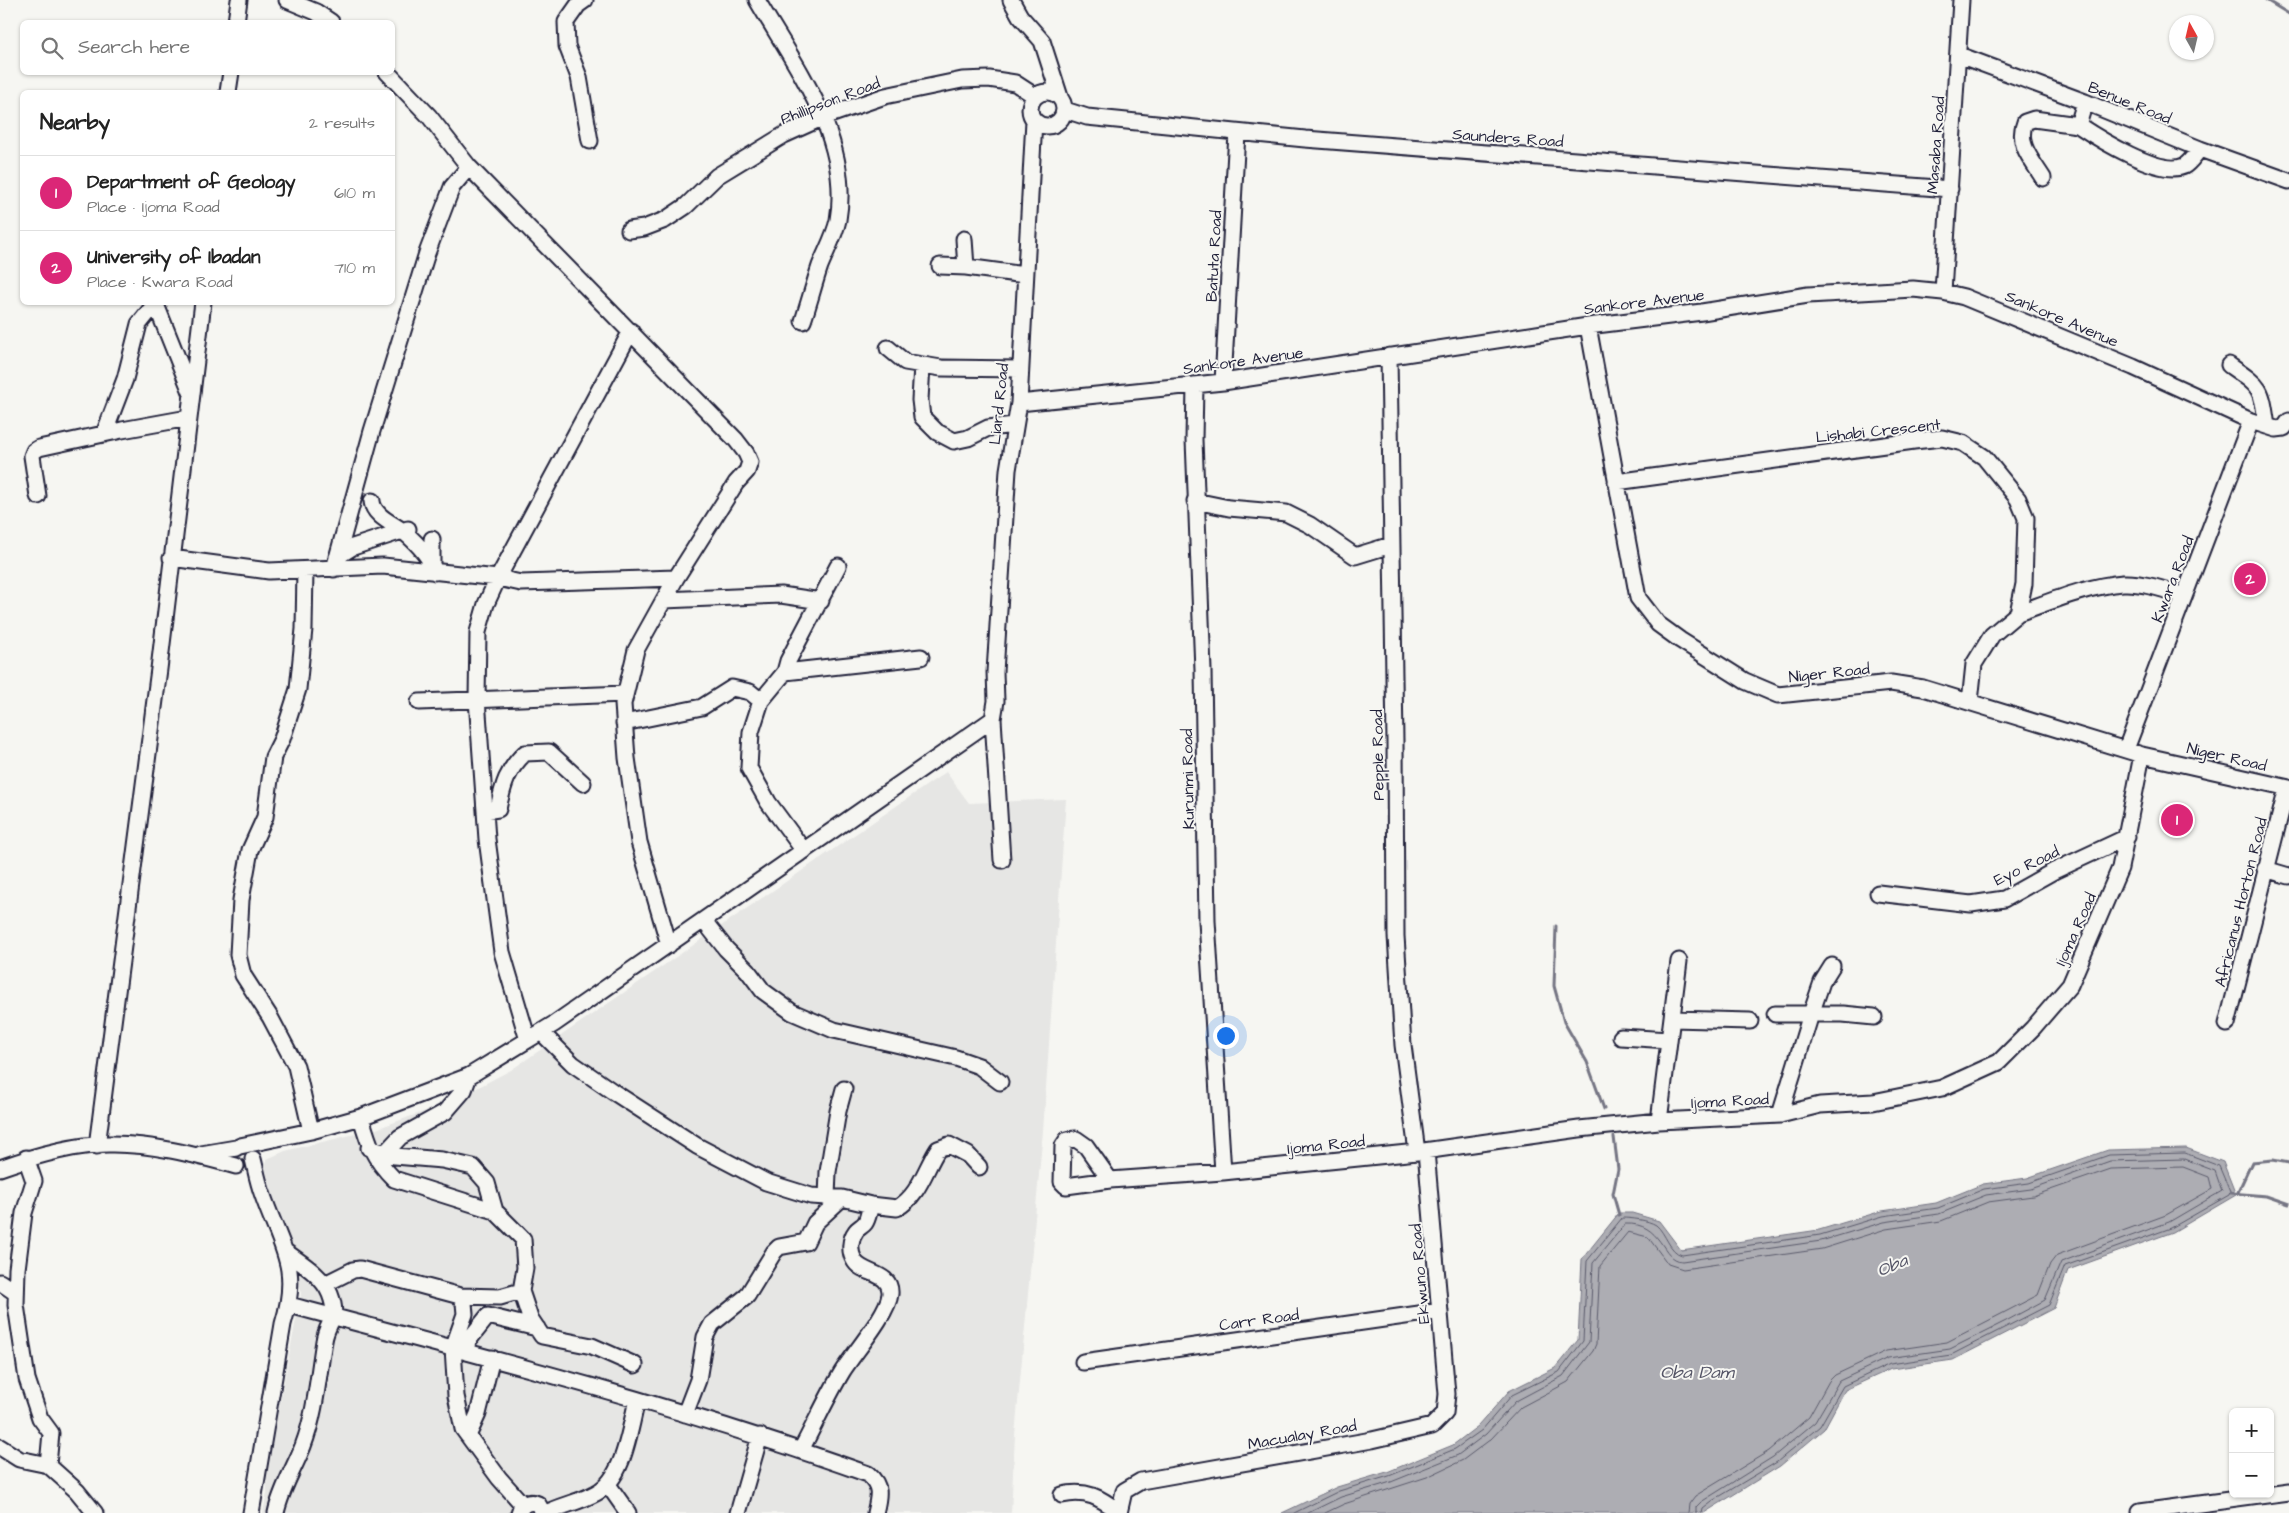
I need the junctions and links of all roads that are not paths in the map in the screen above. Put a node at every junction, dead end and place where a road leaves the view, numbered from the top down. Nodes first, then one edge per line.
1 (239, 0) edge
2 (287, 0) edge
3 (585, 0) edge
4 (757, 0) edge
5 (1011, 0) edge
6 (1961, 0) edge
7 (236, 20) edge
8 (328, 20) edge
9 (1959, 55) junction
10 (231, 75) edge
11 (390, 75) edge
12 (1054, 76) junction
13 (228, 90) edge
14 (1040, 94) junction
15 (2085, 102) junction
16 (1062, 104) junction
17 (824, 117) junction
18 (1034, 120) junction
19 (2078, 125) junction
20 (1237, 133) junction
21 (590, 141) dead end
22 (2200, 149) junction
23 (469, 167) junction
24 (2044, 178) dead end
25 (2289, 181) edge
26 (1950, 189) junction
27 (629, 230) dead end
28 (964, 239) dead end
29 (940, 266) dead end
30 (966, 267) junction
31 (1025, 275) junction
32 (1943, 292) junction
33 (153, 305) edge
34 (156, 305) edge
35 (203, 305) edge
36 (804, 321) dead end
37 (1588, 326) junction
38 (631, 331) junction
39 (888, 348) dead end
40 (1389, 356) junction
41 (922, 365) junction
42 (2229, 365) dead end
43 (1020, 369) junction
44 (1223, 382) junction
45 (1195, 385) junction
46 (192, 393) junction
47 (1019, 403) junction
48 (188, 418) junction
49 (2250, 421) junction
50 (2289, 421) edge
51 (1015, 425) junction
52 (2267, 426) junction
53 (104, 434) junction
54 (1616, 482) junction
55 (38, 496) dead end
56 (372, 501) dead end
57 (1195, 501) junction
58 (407, 529) junction
59 (432, 539) dead end
60 (1391, 545) junction
61 (171, 558) junction
62 (336, 563) junction
63 (838, 566) dead end
64 (434, 567) junction
65 (305, 570) junction
66 (498, 578) junction
67 (676, 578) junction
68 (2184, 596) junction
69 (664, 600) junction
70 (821, 600) junction
71 (2018, 613) junction
72 (921, 657) dead end
73 (784, 672) junction
74 (625, 694) junction
75 (476, 699) junction
76 (761, 701) junction
77 (419, 702) dead end
78 (1970, 702) junction
79 (993, 719) junction
80 (624, 723) junction
81 (2126, 749) junction
82 (2142, 755) junction
83 (583, 783) dead end
84 (2288, 788) edge
85 (484, 811) junction
86 (2127, 837) junction
87 (804, 852) junction
88 (1002, 860) dead end
89 (2265, 869) junction
90 (2289, 876) edge
91 (1878, 893) dead end
92 (704, 921) junction
93 (668, 944) junction
94 (1679, 961) dead end
95 (1832, 966) dead end
96 (1775, 1014) dead end
97 (1811, 1014) junction
98 (1874, 1017) dead end
99 (1672, 1019) junction
100 (1750, 1021) dead end
101 (2228, 1024) dead end
102 (534, 1036) junction
103 (1621, 1038) dead end
104 (1669, 1040) junction
105 (469, 1076) junction
106 (1000, 1082) dead end
107 (844, 1089) dead end
108 (1780, 1115) junction
109 (360, 1117) junction
110 (1659, 1122) junction
111 (311, 1131) junction
112 (279, 1138) junction
113 (97, 1146) junction
114 (238, 1147) junction
115 (369, 1148) junction
116 (1422, 1152) junction
117 (385, 1153) junction
118 (197, 1155) junction
119 (26, 1158) junction
120 (246, 1162) junction
121 (979, 1167) dead end
122 (0, 1168) edge
123 (1223, 1172) junction
124 (1110, 1180) dead end
125 (835, 1198) junction
126 (871, 1206) junction
127 (495, 1212) junction
128 (286, 1252) junction
129 (0, 1282) edge
130 (324, 1284) junction
131 (521, 1291) junction
132 (16, 1293) junction
133 (460, 1296) junction
134 (289, 1305) junction
135 (1440, 1311) junction
136 (334, 1317) junction
137 (537, 1328) junction
138 (460, 1350) junction
139 (492, 1358) junction
140 (1083, 1362) dead end
141 (635, 1365) dead end
142 (1447, 1394) joint
143 (637, 1400) junction
144 (686, 1414) junction
145 (468, 1436) junction
146 (760, 1436) junction
147 (0, 1447) edge
148 (801, 1450) junction
149 (48, 1465) junction
150 (609, 1486) junction
151 (2289, 1492) edge
152 (1062, 1495) dead end
153 (521, 1509) edge
154 (2140, 1512) dead end
155 (94, 1513) edge
156 (251, 1513) edge
157 (276, 1513) edge
158 (544, 1513) edge
159 (628, 1513) edge
160 (738, 1513) edge
161 (875, 1513) edge
162 (1119, 1513) edge

1 - 7 street
2 - 8 street
3 - 21 street
4 - 17 street
5 - 12 street
6 - 9 street, Masaba Road
9 - 15 street, Benue Road
9 - 26 street, Masaba Road
10 - 13 street
11 - 23 street
12 - 14 street
12 - 16 street
14 - 16 street
14 - 17 street, Phillipson Road
14 - 18 street
15 - 19 street
15 - 22 street, Benue Road
16 - 18 street
16 - 20 street, Saunders Road
17 - 27 street, Phillipson Road
17 - 36 street
18 - 31 street, Liard Road
19 - 22 street
19 - 24 street
20 - 26 street, Saunders Road
20 - 44 street, Batuta Road
22 - 25 street, Benue Road
23 - 38 street
23 - 62 street
26 - 32 street, Masaba Road
28 - 30 street
29 - 30 street
30 - 31 street
31 - 43 street, Liard Road
32 - 37 street, Sankore Avenue
32 - 49 street, Sankore Avenue
33 - 53 street
34 - 46 street
35 - 46 street
37 - 40 street, Sankore Avenue
37 - 54 street, Niger Road
38 - 66 street
38 - 67 street
39 - 41 street
40 - 44 street, Sankore Avenue
40 - 60 street, Pepple Road
41 - 43 street
41 - 51 street
42 - 52 street
43 - 47 street, Liard Road
44 - 45 street, Sankore Avenue
45 - 47 street, Sankore Avenue
45 - 57 street, Kurunmi Road
46 - 48 street
47 - 51 street, Liard Road
48 - 53 street
48 - 61 street
49 - 52 street, Sankore Avenue
49 - 68 street, Kwara Road
50 - 52 street
51 - 79 street, Liard Road
53 - 55 street
54 - 71 street, Lishabi Crescent
54 - 78 street, Niger Road
56 - 58 street
57 - 60 street
57 - 123 street, Kurunmi Road
58 - 62 street
58 - 64 street
59 - 64 street
60 - 116 street, Pepple Road
61 - 65 street
61 - 113 street
62 - 64 street
62 - 65 street
63 - 70 street
64 - 66 street
65 - 111 street
66 - 67 street
66 - 75 street
67 - 69 street
68 - 71 street
68 - 81 street, Kwara Road
69 - 70 street
69 - 74 street
70 - 73 street
71 - 78 street
72 - 73 street
73 - 76 street
74 - 75 street
74 - 80 street
75 - 77 street
75 - 85 street
76 - 80 street
76 - 87 street
78 - 81 street, Niger Road
79 - 87 street
79 - 88 street, Liard Road
80 - 93 street
81 - 82 street, Niger Road
82 - 84 street, Niger Road
82 - 86 street, Ijoma Road
83 - 85 street
84 - 89 street, Africanus Horton Road
85 - 102 street
86 - 91 street, Eyo Road
86 - 108 street, Ijoma Road
87 - 92 street
89 - 90 street
89 - 101 street, Africanus Horton Road
92 - 93 street
92 - 106 street
93 - 102 street
94 - 99 street
95 - 97 street
96 - 97 street
97 - 98 street
97 - 108 street
99 - 100 street
99 - 104 street
102 - 105 street
102 - 125 street
103 - 104 street
104 - 110 street
105 - 109 street
105 - 117 street
107 - 125 street
108 - 110 street, Ijoma Road
109 - 111 street
109 - 115 street
110 - 116 street, Ijoma Road
111 - 112 street
112 - 114 street
112 - 120 street
113 - 118 street
113 - 119 street
114 - 118 street
114 - 120 street
115 - 117 street
115 - 127 street
116 - 123 street, Ijoma Road
116 - 135 street, Ekwuno Road
117 - 127 street
118 - 120 street
119 - 122 street
119 - 132 street
120 - 128 street
121 - 126 street
123 - 124 street, Ijoma Road
125 - 126 street
125 - 144 street
126 - 148 street
127 - 131 street
128 - 130 street
128 - 134 street
129 - 132 street
130 - 133 street
130 - 136 street
131 - 133 street
131 - 137 street
132 - 149 street
133 - 138 street
134 - 136 street
134 - 156 street
135 - 140 street, Carr Road
135 - 142 street, Ekwuno Road
136 - 138 street
136 - 157 street
137 - 138 street
137 - 141 street
138 - 139 street
138 - 145 street
139 - 143 street
139 - 145 street
142 - 162 street, Macualay Road
143 - 144 street
143 - 150 street
144 - 146 street
145 - 153 street
146 - 148 street
146 - 160 street
147 - 149 street
148 - 161 street
149 - 155 street
150 - 158 street
150 - 159 street
151 - 154 street
152 - 162 street
153 - 158 street

